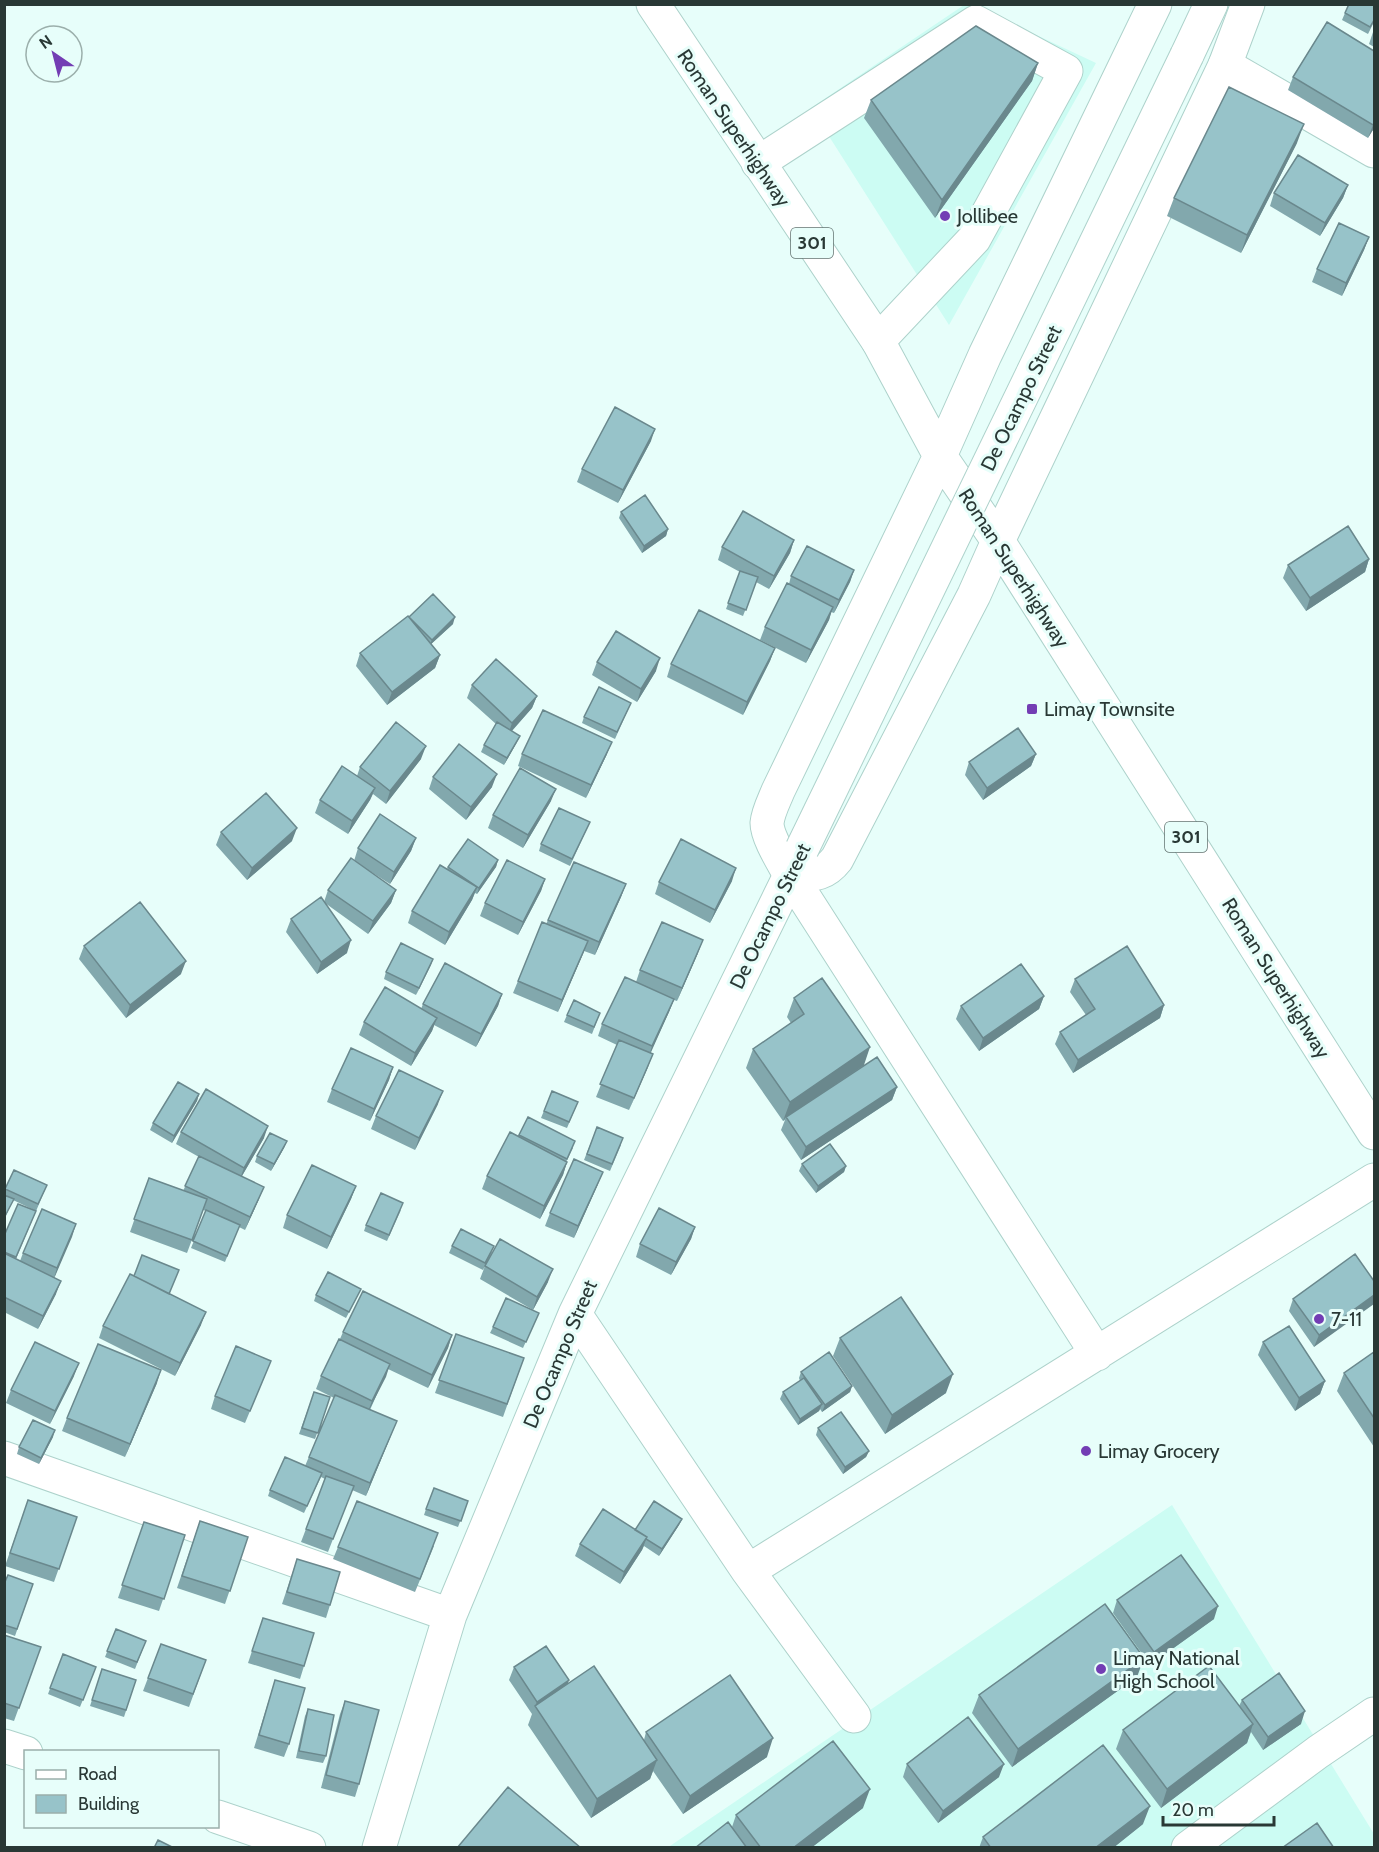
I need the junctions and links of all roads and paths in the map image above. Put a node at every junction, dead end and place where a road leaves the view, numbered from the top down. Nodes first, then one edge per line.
1 (653, 4) edge
2 (1155, 4) edge
3 (1211, 4) edge
4 (1248, 4) edge
5 (1225, 65) junction
6 (1374, 151) edge
7 (758, 163) junction
8 (878, 341) junction
9 (940, 456) junction
10 (998, 541) junction
11 (796, 862) junction
12 (1374, 1133) edge
13 (1374, 1180) edge
14 (575, 1314) junction
15 (1097, 1354) junction
16 (4, 1458) edge
17 (748, 1570) junction
18 (450, 1615) junction
19 (1374, 1714) edge
20 (854, 1716) dead end
21 (4, 1746) edge
22 (24, 1752) edge
23 (219, 1817) edge
24 (309, 1848) edge
25 (379, 1848) edge
26 (1188, 1848) edge

1 - 7 street, Roman Superhighway / 301
2 - 9 street
3 - 11 street, De Ocampo Street, bridge
4 - 5 street
5 - 6 street
5 - 10 street
7 - 8 street, Roman Superhighway / 301
7 - 8 street
8 - 9 street, Roman Superhighway / 301
9 - 10 street, Roman Superhighway / 301
9 - 11 street
10 - 11 street
10 - 12 street, Roman Superhighway / 301
11 - 14 street, De Ocampo Street
11 - 15 street
13 - 15 street
14 - 17 street
14 - 18 street, De Ocampo Street
15 - 17 street
16 - 18 street
17 - 20 street
18 - 25 street, De Ocampo Street
19 - 26 street
21 - 22 street
23 - 24 street

